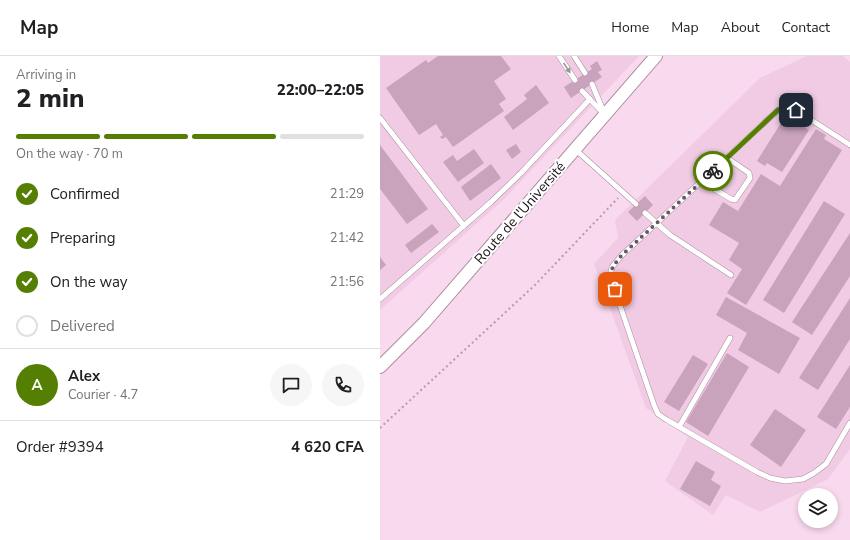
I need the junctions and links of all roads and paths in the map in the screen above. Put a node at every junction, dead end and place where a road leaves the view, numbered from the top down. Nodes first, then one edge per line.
1 (559, 56) edge
2 (574, 56) edge
3 (656, 56) edge
4 (585, 73) dead end
5 (575, 80) dead end
6 (592, 84) dead end
7 (582, 90) dead end
8 (590, 99) junction
9 (605, 116) junction
10 (380, 118) edge
11 (850, 145) edge
12 (576, 150) junction
13 (727, 158) junction
14 (701, 181) junction
15 (623, 193) junction
16 (636, 204) dead end
17 (645, 213) dead end
18 (656, 223) junction
19 (464, 226) junction
20 (731, 275) dead end
21 (380, 299) edge
22 (730, 338) dead end
23 (380, 367) edge
24 (850, 423) edge
25 (679, 427) junction
26 (380, 428) edge

1 -> 5 lane
2 - 4 lane
3 - 9 street, Route de l'Université
6 - 9 lane
7 - 8 lane
8 - 9 lane
8 - 19 lane
9 - 12 street, Route de l'Université
10 - 19 lane
11 - 13 lane
12 - 15 lane
12 - 23 street, Route de l'Université
13 - 14 lane
13 - 14 lane
14 - 18 lane
15 - 16 lane
15 - 26 path
17 - 18 lane
18 - 20 lane
18 - 25 lane
19 - 21 lane
22 - 25 lane
24 - 25 lane

